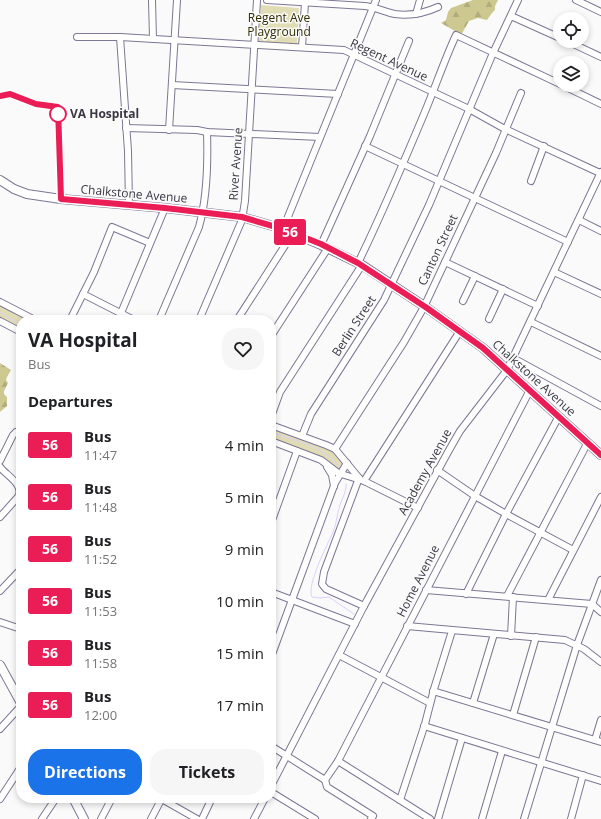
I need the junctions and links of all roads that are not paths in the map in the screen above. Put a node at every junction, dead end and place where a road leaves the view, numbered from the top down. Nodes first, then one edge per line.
1 (152, 0) edge
2 (177, 0) edge
3 (256, 0) edge
4 (267, 0) edge
5 (376, 0) edge
6 (420, 0) edge
7 (518, 0) edge
8 (576, 0) edge
9 (304, 3) junction
10 (374, 7) junction
11 (438, 7) dead end
12 (601, 12) edge
13 (416, 14) junction
14 (511, 16) junction
15 (553, 35) edge
16 (77, 37) dead end
17 (120, 37) junction
18 (153, 39) junction
19 (176, 40) junction
20 (409, 42) dead end
21 (254, 44) junction
22 (302, 47) junction
23 (582, 48) edge
24 (493, 53) junction
25 (354, 54) junction
26 (601, 57) edge
27 (395, 74) junction
28 (553, 81) edge
29 (172, 85) junction
30 (251, 90) junction
31 (433, 92) junction
32 (576, 92) edge
33 (521, 93) dead end
34 (338, 94) junction
35 (601, 104) edge
36 (469, 109) junction
37 (126, 128) junction
38 (506, 129) junction
39 (169, 130) junction
40 (207, 132) junction
41 (249, 134) junction
42 (320, 137) junction
43 (365, 146) junction
44 (544, 146) junction
45 (403, 164) junction
46 (601, 172) edge
47 (0, 180) edge
48 (531, 181) dead end
49 (439, 182) junction
50 (474, 198) junction
51 (129, 205) junction
52 (165, 208) junction
53 (203, 212) junction
54 (242, 217) junction
55 (578, 220) junction
56 (283, 229) junction
57 (601, 231) edge
58 (293, 233) junction
59 (568, 242) junction
60 (150, 243) junction
61 (325, 246) junction
62 (445, 262) junction
63 (360, 264) junction
64 (554, 272) junction
65 (475, 276) junction
66 (391, 285) junction
67 (503, 289) junction
68 (83, 294) junction
69 (601, 294) edge
70 (463, 301) dead end
71 (0, 302) edge
72 (538, 306) junction
73 (424, 307) junction
74 (121, 313) junction
75 (25, 315) edge
76 (72, 315) edge
77 (125, 315) edge
78 (161, 315) edge
79 (201, 315) edge
80 (240, 315) edge
81 (489, 319) dead end
82 (0, 321) edge
83 (531, 322) junction
84 (276, 328) edge
85 (16, 329) edge
86 (460, 331) junction
87 (601, 355) edge
88 (513, 358) junction
89 (507, 370) junction
90 (530, 390) junction
91 (276, 403) edge
92 (601, 406) edge
93 (558, 416) junction
94 (276, 426) edge
95 (16, 432) edge
96 (302, 436) junction
97 (588, 442) junction
98 (276, 443) edge
99 (335, 450) junction
100 (297, 451) junction
101 (601, 454) edge
102 (0, 461) edge
103 (324, 462) junction
104 (347, 463) junction
105 (0, 467) edge
106 (437, 470) junction
107 (340, 474) junction
108 (362, 480) junction
109 (16, 483) edge
110 (334, 487) junction
111 (475, 496) junction
112 (601, 497) edge
113 (16, 500) edge
114 (276, 508) edge
115 (418, 508) junction
116 (506, 514) junction
117 (0, 517) edge
118 (540, 532) junction
119 (573, 550) junction
120 (16, 575) edge
121 (601, 580) edge
122 (426, 590) junction
123 (0, 591) edge
124 (276, 594) edge
125 (466, 594) junction
126 (510, 597) junction
127 (292, 600) junction
128 (548, 600) junction
129 (592, 604) junction
130 (364, 606) junction
131 (601, 612) edge
132 (0, 622) edge
133 (356, 624) junction
134 (407, 626) junction
135 (16, 628) edge
136 (452, 631) junction
137 (494, 634) junction
138 (511, 636) junction
139 (536, 637) junction
140 (276, 643) edge
141 (577, 645) junction
142 (340, 655) junction
143 (601, 662) edge
144 (0, 665) edge
145 (381, 676) junction
146 (433, 691) junction
147 (16, 695) edge
148 (430, 703) junction
149 (473, 704) junction
150 (16, 710) edge
151 (513, 716) junction
152 (601, 720) edge
153 (424, 726) junction
154 (552, 727) junction
155 (0, 729) edge
156 (462, 738) junction
157 (598, 741) edge
158 (276, 749) edge
159 (502, 751) junction
160 (287, 755) junction
161 (338, 761) junction
162 (541, 763) junction
163 (16, 775) edge
164 (276, 776) edge
165 (583, 776) junction
166 (325, 780) junction
167 (601, 781) edge
168 (276, 795) edge
169 (0, 799) edge
170 (400, 800) junction
171 (53, 803) edge
172 (76, 803) edge
173 (109, 803) edge
174 (159, 803) edge
175 (170, 803) edge
176 (210, 803) edge
177 (262, 803) edge
178 (42, 819) edge
179 (84, 819) edge
180 (101, 819) edge
181 (151, 819) edge
182 (197, 819) edge
183 (202, 819) edge
184 (254, 819) edge
185 (315, 819) edge
186 (371, 819) edge
187 (430, 819) edge
188 (438, 819) edge
189 (482, 819) edge
190 (524, 819) edge
191 (571, 819) edge

1 - 18 street
2 - 19 street
3 - 21 street, River Avenue
4 - 9 street
5 - 10 street
6 - 13 street
7 - 14 street, Berlin Street
8 - 12 street
9 - 10 street
9 - 22 street
10 - 13 street
10 - 25 street
11 - 13 street
14 - 15 street
14 - 24 street, Berlin Street
16 - 17 street, Regent Avenue
17 - 18 street, Regent Avenue
17 - 37 street
18 - 19 street, Regent Avenue
19 - 21 street, Regent Avenue
19 - 29 street
20 - 27 street
21 - 22 street, Regent Avenue
21 - 30 street, River Avenue
22 - 25 street, Regent Avenue
23 - 26 street
24 - 28 street
24 - 31 street
24 - 36 street, Berlin Street
25 - 27 street, Regent Avenue
25 - 34 street
27 - 31 street, Regent Avenue
27 - 43 street
29 - 30 street
29 - 39 street
30 - 34 street
30 - 41 street, River Avenue
31 - 36 street, Regent Avenue
31 - 45 street
32 - 35 street
33 - 38 street, Canton Street
34 - 42 street
36 - 38 street, Regent Avenue
36 - 49 street, Berlin Street
37 - 39 street
37 - 51 street
38 - 44 street, Regent Avenue
38 - 50 street, Canton Street
39 - 40 street
40 - 41 street
40 - 53 street
41 - 42 street
41 - 54 street, River Avenue
42 - 56 street
43 - 45 street
43 - 61 street
44 - 46 street, Regent Avenue
44 - 48 street
45 - 49 street
45 - 63 street
46 - 55 street, Academy Avenue
47 - 51 main road, Chalkstone Avenue
49 - 50 street
49 - 66 street, Berlin Street
50 - 59 street
50 - 62 street, Canton Street
51 - 52 main road, Chalkstone Avenue
52 - 53 main road, Chalkstone Avenue
52 - 60 street
53 - 54 main road, Chalkstone Avenue
53 - 78 street
54 - 56 main road, Chalkstone Avenue
54 - 79 street, River Avenue
55 - 57 street
55 - 59 street, Academy Avenue
56 - 58 main road, Chalkstone Avenue
58 - 61 main road, Chalkstone Avenue
58 - 80 street
59 - 64 street, Academy Avenue
60 - 68 street
60 - 74 street
61 - 63 main road, Chalkstone Avenue
61 - 84 street
62 - 65 street
62 - 73 street, Canton Street
63 - 66 main road, Chalkstone Avenue
63 - 91 street
64 - 69 street
64 - 72 street, Academy Avenue
65 - 67 street
65 - 70 street
66 - 73 main road, Chalkstone Avenue
66 - 96 street, Berlin Street
67 - 72 street
67 - 81 street
68 - 74 street
68 - 76 street
71 - 75 street
72 - 83 street, Academy Avenue
73 - 86 main road, Chalkstone Avenue
73 - 99 street, Canton Street
74 - 77 street
82 - 85 street
83 - 87 street
83 - 88 street, Academy Avenue
86 - 89 main road, Chalkstone Avenue
86 - 108 street
88 - 89 street, Academy Avenue
88 - 92 street
89 - 90 main road, Chalkstone Avenue
89 - 106 street, Academy Avenue
90 - 93 main road, Chalkstone Avenue
90 - 111 street, Home Avenue
93 - 97 main road, Chalkstone Avenue
93 - 116 street
94 - 96 street
95 - 102 street
96 - 99 street
97 - 101 main road, Chalkstone Avenue
97 - 118 street
98 - 100 street
99 - 104 street
100 - 103 street
100 - 114 street
103 - 107 street
103 - 110 street
104 - 107 street
104 - 108 street
105 - 109 street
106 - 111 street
106 - 115 street, Academy Avenue
107 - 108 street
107 - 110 street
108 - 115 street
108 - 130 street
110 - 127 street
111 - 116 street
111 - 122 street, Home Avenue
112 - 119 street
113 - 117 street
115 - 130 street, Academy Avenue
116 - 118 street
116 - 125 street
118 - 119 street
118 - 126 street
119 - 128 street
120 - 123 street
121 - 129 street
122 - 125 street
122 - 134 street, Home Avenue
124 - 127 street
125 - 126 street
126 - 128 street
126 - 138 street
127 - 133 street
127 - 140 street
128 - 129 street
129 - 131 street
129 - 141 street
130 - 133 street, Academy Avenue
132 - 135 street
133 - 142 street, Academy Avenue
134 - 136 street
134 - 145 street, Home Avenue
136 - 137 street
136 - 146 street
137 - 138 street
137 - 149 street
138 - 139 street
139 - 141 street
139 - 151 street
141 - 143 street
141 - 154 street
142 - 145 street
142 - 160 street, Academy Avenue
144 - 147 main road
145 - 148 street
145 - 161 street, Home Avenue
146 - 148 street
146 - 149 street
148 - 153 street
149 - 151 street
150 - 155 street
151 - 154 street
152 - 157 street
153 - 156 street
153 - 170 street
154 - 157 street
154 - 162 street
156 - 159 street
156 - 188 street
158 - 160 street
159 - 162 street
159 - 189 street
160 - 164 street, Academy Avenue
160 - 166 street
161 - 166 street, Home Avenue
161 - 170 street
162 - 165 street
162 - 190 street
163 - 169 street
165 - 167 street
165 - 191 street
166 - 186 street
168 - 185 street
170 - 187 street
171 - 178 street
172 - 179 main road
173 - 180 street
174 - 181 street
175 - 182 street
176 - 183 street
177 - 184 street

